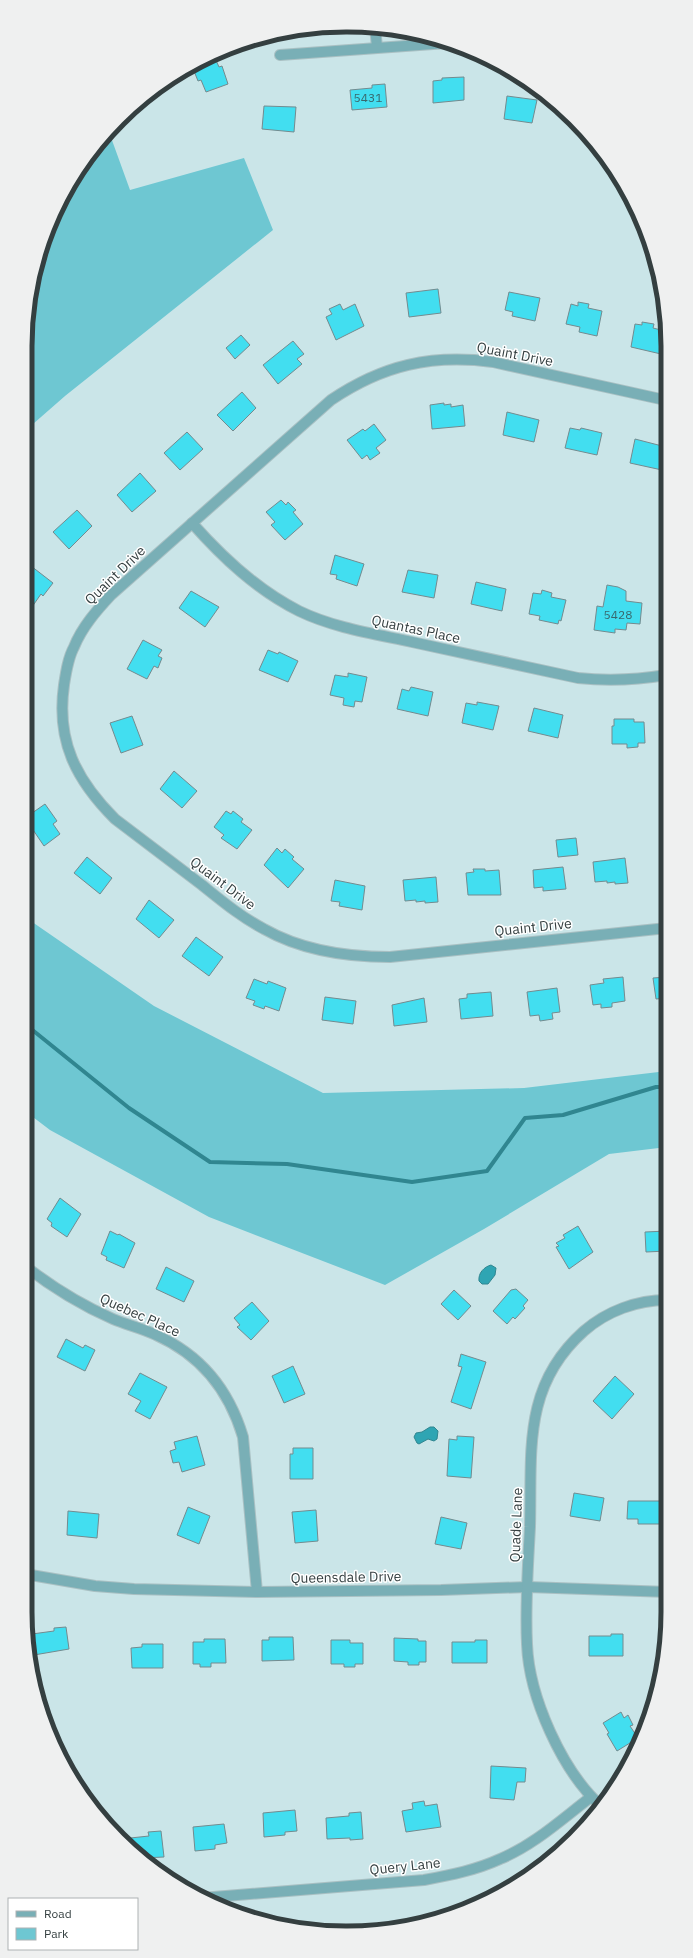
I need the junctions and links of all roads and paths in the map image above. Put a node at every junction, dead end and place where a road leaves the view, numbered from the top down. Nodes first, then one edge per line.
1 (376, 34) edge
2 (431, 44) edge
3 (378, 47) junction
4 (280, 55) dead end
5 (661, 399) edge
6 (192, 523) junction
7 (661, 677) edge
8 (661, 929) edge
9 (32, 1271) edge
10 (661, 1300) edge
11 (32, 1575) edge
12 (528, 1587) junction
13 (257, 1592) junction
14 (661, 1592) edge
15 (591, 1797) junction
16 (597, 1802) edge
17 (214, 1897) edge

1 - 3 street
2 - 3 street
3 - 4 street
5 - 6 street, Quaint Drive
6 - 7 street, Quantas Place
6 - 8 street, Quaint Drive
9 - 13 street, Quebec Place
10 - 12 street, Quade Lane
11 - 13 street, Queensdale Drive
12 - 13 street, Queensdale Drive
12 - 14 street, Queensdale Drive
12 - 15 street, Quade Lane
15 - 16 street, Quade Lane
15 - 17 street, Query Lane

